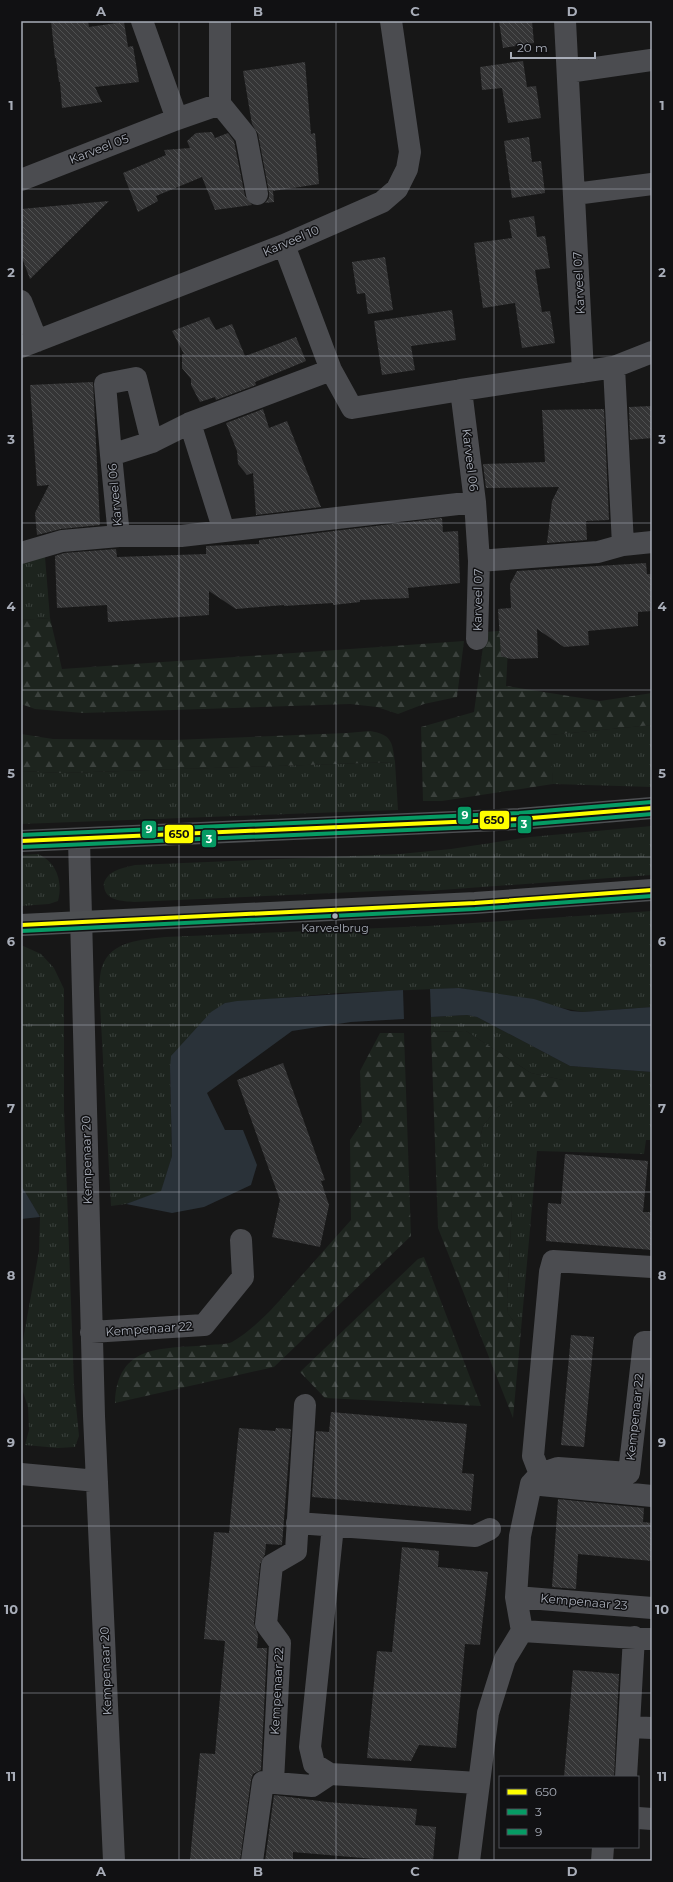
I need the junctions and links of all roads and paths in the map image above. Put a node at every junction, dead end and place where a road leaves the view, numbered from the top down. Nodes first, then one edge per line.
1 (142, 21) edge
2 (220, 21) edge
3 (391, 21) edge
4 (565, 21) edge
5 (651, 60) edge
6 (568, 72) junction
7 (220, 104) junction
8 (177, 119) junction
9 (21, 180) edge
10 (652, 184) edge
11 (257, 194) dead end
12 (575, 194) junction
13 (284, 245) junction
14 (21, 302) edge
15 (29, 344) edge
16 (652, 352) edge
17 (614, 367) junction
18 (331, 370) junction
19 (583, 372) junction
20 (461, 390) junction
21 (190, 424) junction
22 (152, 442) junction
23 (111, 455) junction
24 (475, 502) junction
25 (224, 531) junction
26 (119, 536) junction
27 (652, 542) edge
28 (623, 544) junction
29 (21, 553) edge
30 (479, 561) junction
31 (477, 639) dead end
32 (652, 808) edge
33 (79, 840) junction
34 (21, 841) edge
35 (652, 890) edge
36 (81, 924) junction
37 (21, 926) edge
38 (241, 1240) dead end
39 (652, 1267) edge
40 (91, 1332) junction
41 (648, 1342) edge
42 (645, 1402) edge
43 (305, 1405) dead end
44 (21, 1474) edge
45 (535, 1479) junction
46 (97, 1481) junction
47 (652, 1496) edge
48 (297, 1523) junction
49 (333, 1526) junction
50 (490, 1529) dead end
51 (516, 1597) junction
52 (652, 1608) edge
53 (522, 1631) junction
54 (643, 1638) edge
55 (629, 1727) junction
56 (652, 1728) edge
57 (330, 1774) junction
58 (626, 1776) edge
59 (272, 1782) junction
60 (478, 1783) junction
61 (639, 1818) edge
62 (652, 1819) edge
63 (603, 1848) edge
64 (114, 1861) edge
65 (252, 1861) edge
66 (469, 1861) edge
67 (602, 1861) edge

1 - 8 street
2 - 7 street
3 - 13 street, Karveel 10
4 - 6 street
5 - 6 street
6 - 12 street, Karveel 07
7 - 8 street, Karveel 05
7 - 11 street
8 - 9 street, Karveel 05
10 - 12 street
12 - 19 street, Karveel 07
13 - 15 street, Karveel 10
13 - 18 street
14 - 15 street
16 - 17 street
17 - 19 street
17 - 28 street
18 - 20 street
18 - 21 street, Karveel 06
19 - 20 street
20 - 24 street, Karveel 06
21 - 22 street, Karveel 06
21 - 25 street
22 - 23 street, Karveel 06
22 - 23 street, Karveel 06
23 - 26 street, Karveel 06
24 - 25 street, Karveel 06
24 - 30 street, Karveel 07
25 - 26 street, Karveel 06
26 - 29 street, Karveel 06
27 - 28 street, Karveel 07
28 - 30 street, Karveel 07
30 - 31 street, Karveel 07
32 - 33 main road
33 - 34 main road
33 - 36 street, Kempenaar 20
35 - 36 main road
36 - 37 main road
36 - 40 street, Kempenaar 20
38 - 40 street, Kempenaar 22
39 - 45 street
40 - 46 street, Kempenaar 20
41 - 42 street, Kempenaar 22
42 - 45 street, Kempenaar 22
43 - 48 street, Kempenaar 22
44 - 46 street
45 - 47 street
45 - 51 street
46 - 64 street, Kempenaar 20
48 - 49 street
48 - 59 street, Kempenaar 22
49 - 50 street
49 - 57 street
51 - 52 street, Kempenaar 23
51 - 53 street
53 - 54 street
53 - 60 street
54 - 55 street
55 - 56 street
55 - 58 street
57 - 59 street
57 - 60 street
59 - 65 street
60 - 66 street
61 - 62 street
63 - 67 street

